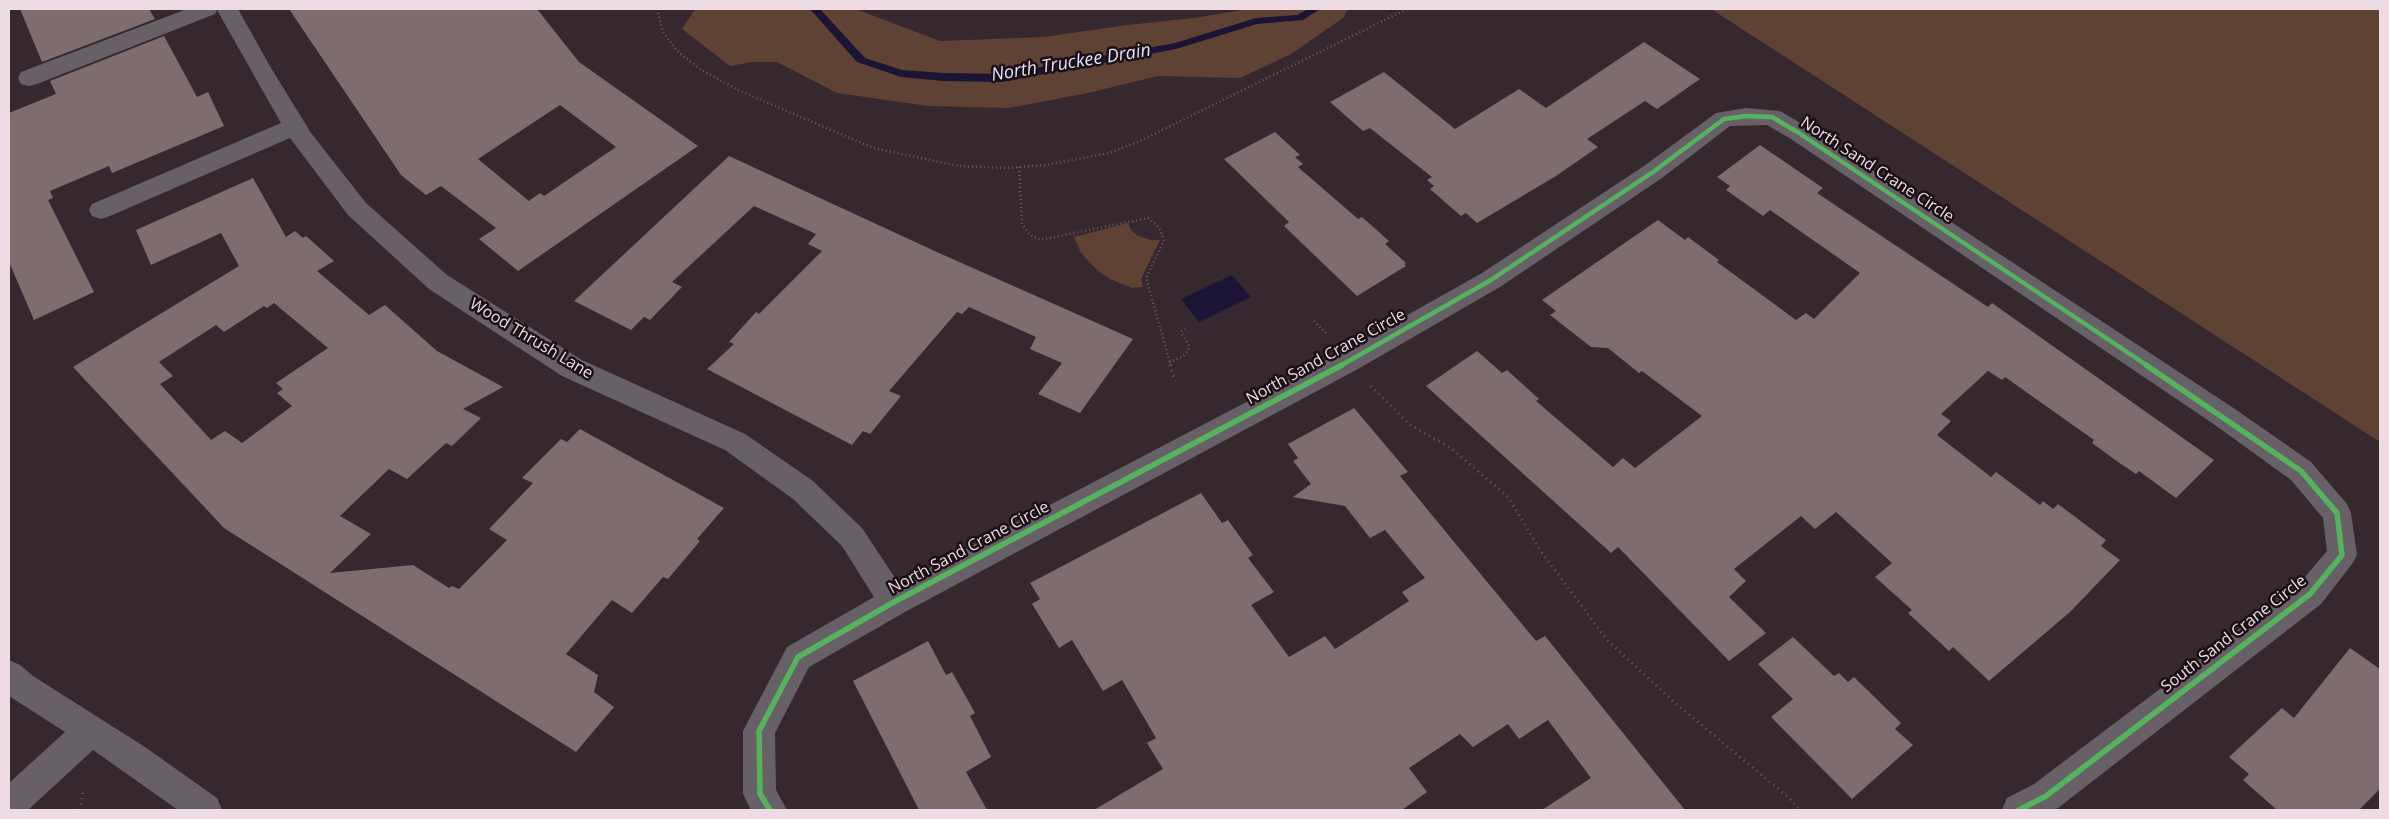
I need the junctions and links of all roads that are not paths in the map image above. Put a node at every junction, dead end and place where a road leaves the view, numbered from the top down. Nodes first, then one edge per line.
1 (207, 9) edge
2 (227, 9) edge
3 (29, 78) dead end
4 (295, 126) junction
5 (101, 210) dead end
6 (1989, 259) joint
7 (894, 602) junction
8 (9, 676) edge
9 (91, 730) junction
10 (9, 805) edge
11 (205, 810) edge
12 (770, 810) edge
13 (2019, 810) edge

1 - 3 street
2 - 4 street, Wood Thrush Lane
4 - 5 street
4 - 7 street, Wood Thrush Lane
6 - 7 street, North Sand Crane Circle
6 - 13 street, South Sand Crane Circle
7 - 12 street, North Sand Crane Circle
8 - 9 street
9 - 10 street
9 - 11 street

